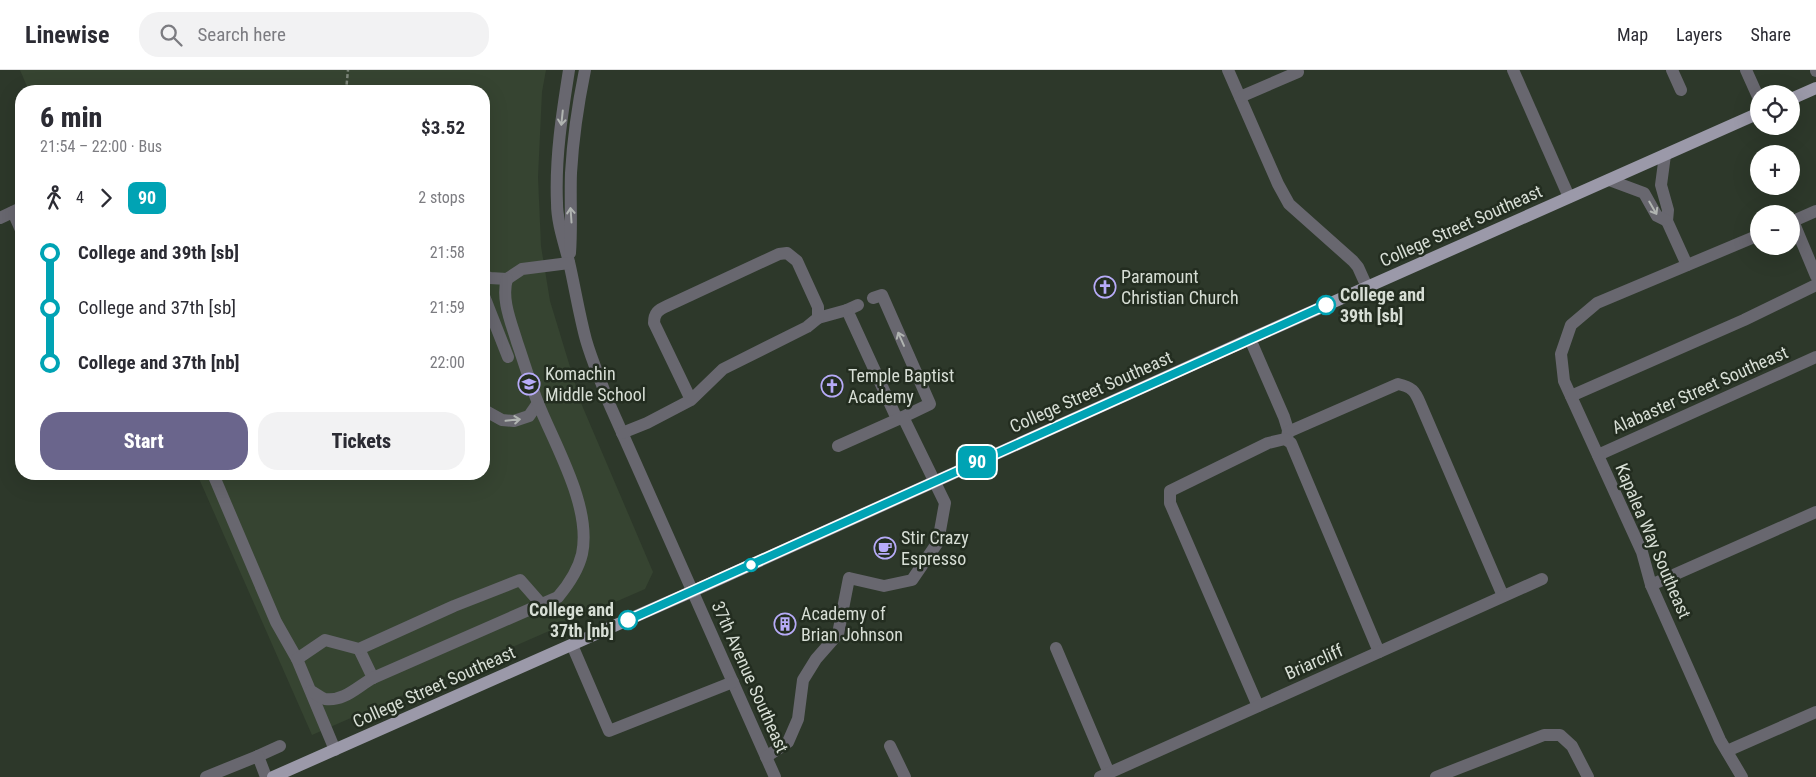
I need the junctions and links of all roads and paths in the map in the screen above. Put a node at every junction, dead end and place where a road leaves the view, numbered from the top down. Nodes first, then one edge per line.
1 (348, 70) edge
2 (570, 70) edge
3 (585, 70) edge
4 (1228, 70) edge
5 (1514, 70) edge
6 (1672, 70) edge
7 (1746, 70) edge
8 (1298, 72) dead end
9 (347, 85) edge
10 (1753, 85) edge
11 (1816, 88) edge
12 (1681, 90) dead end
13 (1800, 95) edge
14 (1240, 97) junction
15 (1750, 117) edge
16 (1665, 155) junction
17 (1609, 180) junction
18 (1570, 197) junction
19 (15, 211) edge
20 (1816, 211) edge
21 (0, 218) edge
22 (1800, 218) edge
23 (1667, 220) junction
24 (1750, 240) edge
25 (1800, 240) edge
26 (569, 263) junction
27 (1687, 265) junction
28 (1816, 276) edge
29 (490, 278) edge
30 (507, 279) junction
31 (1816, 285) edge
32 (1367, 287) junction
33 (873, 298) dead end
34 (490, 311) edge
35 (818, 318) junction
36 (1250, 339) junction
37 (508, 357) dead end
38 (1816, 358) edge
39 (1571, 396) junction
40 (691, 400) junction
41 (538, 403) junction
42 (490, 413) edge
43 (900, 418) junction
44 (622, 433) junction
45 (1287, 437) junction
46 (838, 446) dead end
47 (1598, 455) junction
48 (217, 480) edge
49 (934, 482) junction
50 (1816, 512) edge
51 (1542, 579) dead end
52 (1652, 585) junction
53 (693, 591) junction
54 (1503, 596) junction
55 (542, 605) junction
56 (572, 644) junction
57 (1056, 648) dead end
58 (360, 649) junction
59 (1379, 652) junction
60 (297, 659) junction
61 (373, 678) junction
62 (733, 682) junction
63 (311, 691) junction
64 (1258, 706) junction
65 (1816, 712) edge
66 (280, 746) dead end
67 (890, 746) dead end
68 (1724, 746) junction
69 (335, 750) junction
70 (258, 756) junction
71 (766, 757) junction
72 (1105, 775) edge
73 (206, 777) edge
74 (266, 777) edge
75 (273, 777) edge
76 (775, 777) edge
77 (905, 777) edge
78 (1436, 777) edge
79 (1588, 777) edge
80 (1742, 777) edge

1 - 9 path
2 -> 26 street
26 -> 3 street
4 - 14 street
5 - 18 street
6 - 12 street
7 - 10 street
8 - 14 street
11 - 13 main road
14 - 32 street
15 - 16 main road, College Street Southeast
16 - 17 main road, College Street Southeast
16 - 23 street
17 - 18 main road, College Street Southeast
17 -> 23 street
18 - 32 main road, College Street Southeast
19 - 21 street
20 - 22 street
23 - 27 street
24 - 27 street
25 - 28 street
26 - 30 street
26 - 44 street, 37th Avenue Southeast
27 - 39 street, Kapalea Way Southeast
29 - 30 street
30 - 41 street
31 - 39 street
32 - 36 main road, College Street Southeast
43 -> 33 street
34 - 37 street
35 - 40 street
35 - 40 street
35 - 43 street
36 - 45 street
36 - 49 main road, College Street Southeast
38 - 47 street, Alabaster Street Southeast
39 - 47 street, Kapalea Way Southeast
40 - 44 street
42 -> 41 street
41 - 55 street
43 - 46 street
43 - 49 street
44 - 53 street, 37th Avenue Southeast
45 - 54 street
45 - 59 street
45 - 64 street
47 - 52 street, Kapalea Way Southeast
48 - 60 street
49 - 53 main road, College Street Southeast
49 - 71 street
50 - 52 street
51 - 54 street, Briarcliff
52 - 68 street, Kapalea Way Southeast
53 - 56 main road, College Street Southeast
53 - 62 street, 37th Avenue Southeast
54 - 59 street, Briarcliff
55 - 58 street
55 - 61 street
56 - 62 street
56 - 69 main road, College Street Southeast
57 - 72 street
58 - 60 street
58 - 61 street
59 - 64 street, Briarcliff
60 - 63 street
61 - 63 street
62 - 71 street, 37th Avenue Southeast
63 - 69 street
64 - 72 street, Briarcliff
65 - 68 street
66 - 70 street
67 - 77 street
68 - 80 street, Kapalea Way Southeast
69 - 75 main road, College Street Southeast
70 - 73 street
70 - 74 street
71 - 76 street, 37th Avenue Southeast
78 - 79 street

